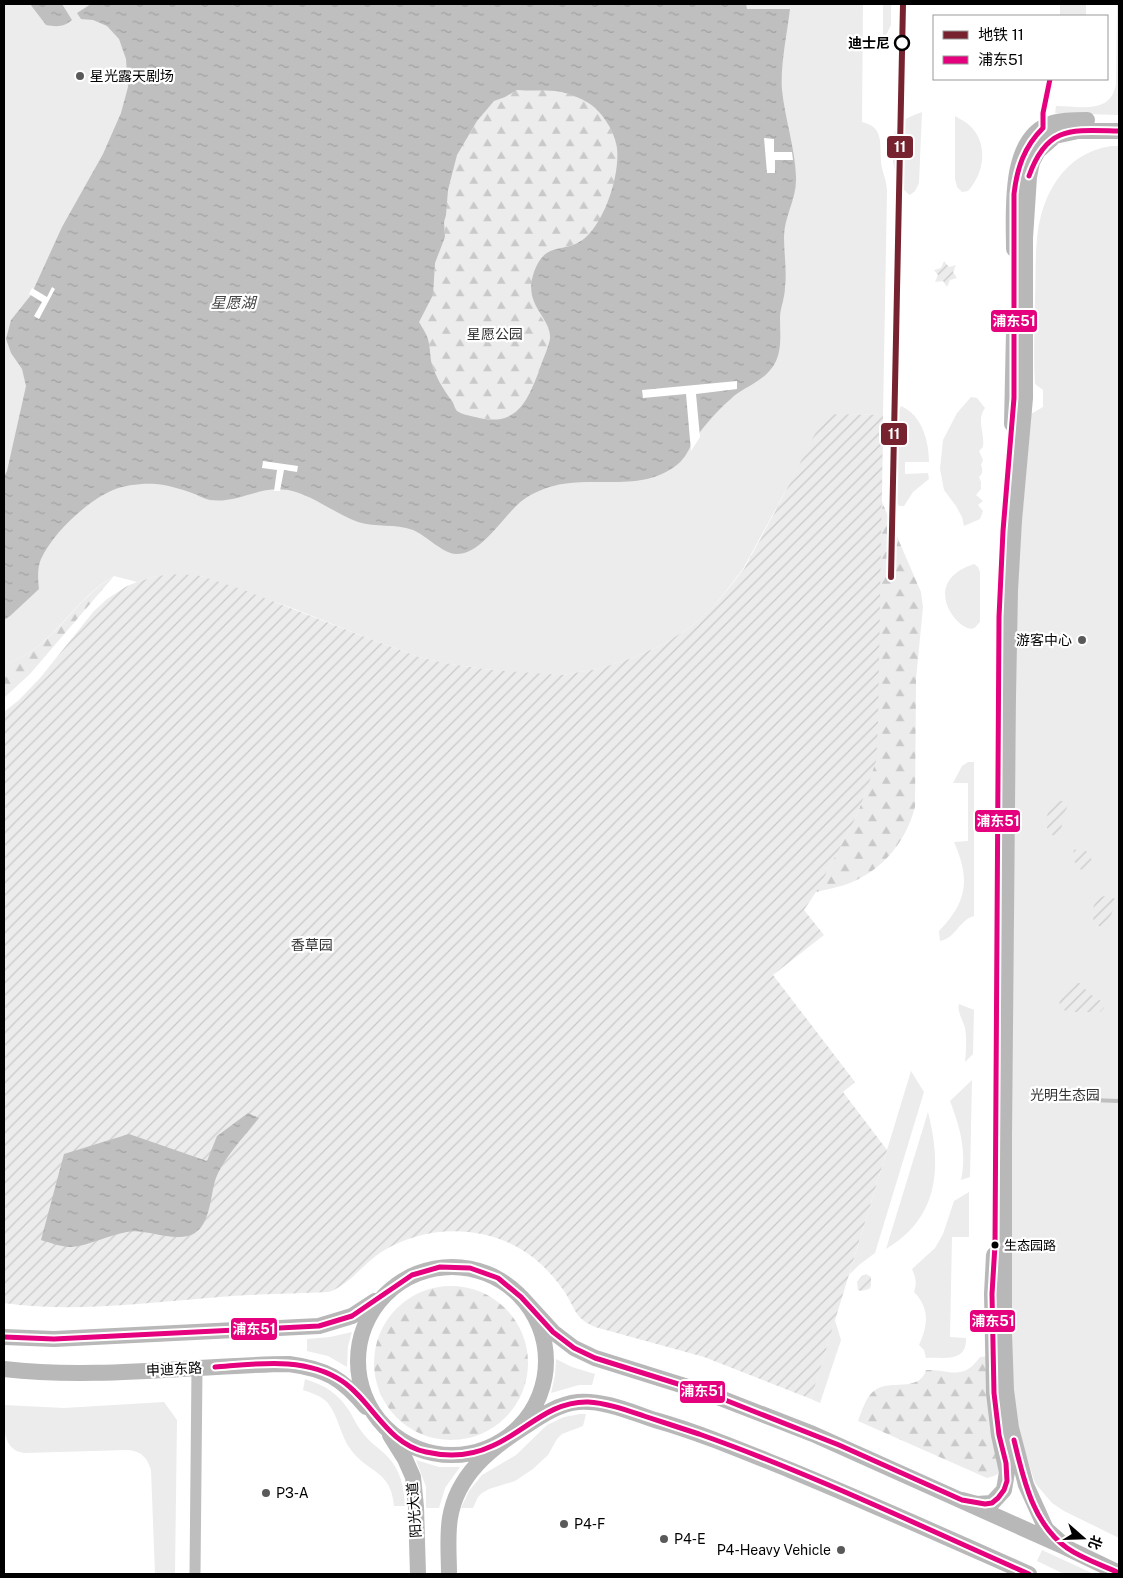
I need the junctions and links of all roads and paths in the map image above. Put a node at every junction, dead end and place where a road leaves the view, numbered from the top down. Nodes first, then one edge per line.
1 (1119, 121) edge
2 (1119, 131) edge
3 (387, 1292) junction
4 (521, 1297) junction
5 (4, 1337) edge
6 (197, 1368) junction
7 (4, 1369) edge
8 (381, 1424) junction
9 (505, 1439) junction
10 (962, 1500) junction
11 (1067, 1548) junction
12 (1119, 1573) edge
13 (194, 1574) edge
14 (418, 1574) edge
15 (449, 1574) edge
16 (1029, 1574) edge

1 - 10 street
2 - 11 street
3 - 4 street
3 - 5 street
3 - 8 street
4 - 9 street
4 - 10 street
6 - 7 street, 申迪东路
6 - 8 street, 申迪东路
6 - 13 street
8 - 9 street
8 - 14 street, 阳光大道
9 - 15 street
9 - 16 street
10 - 11 street
11 - 12 street

